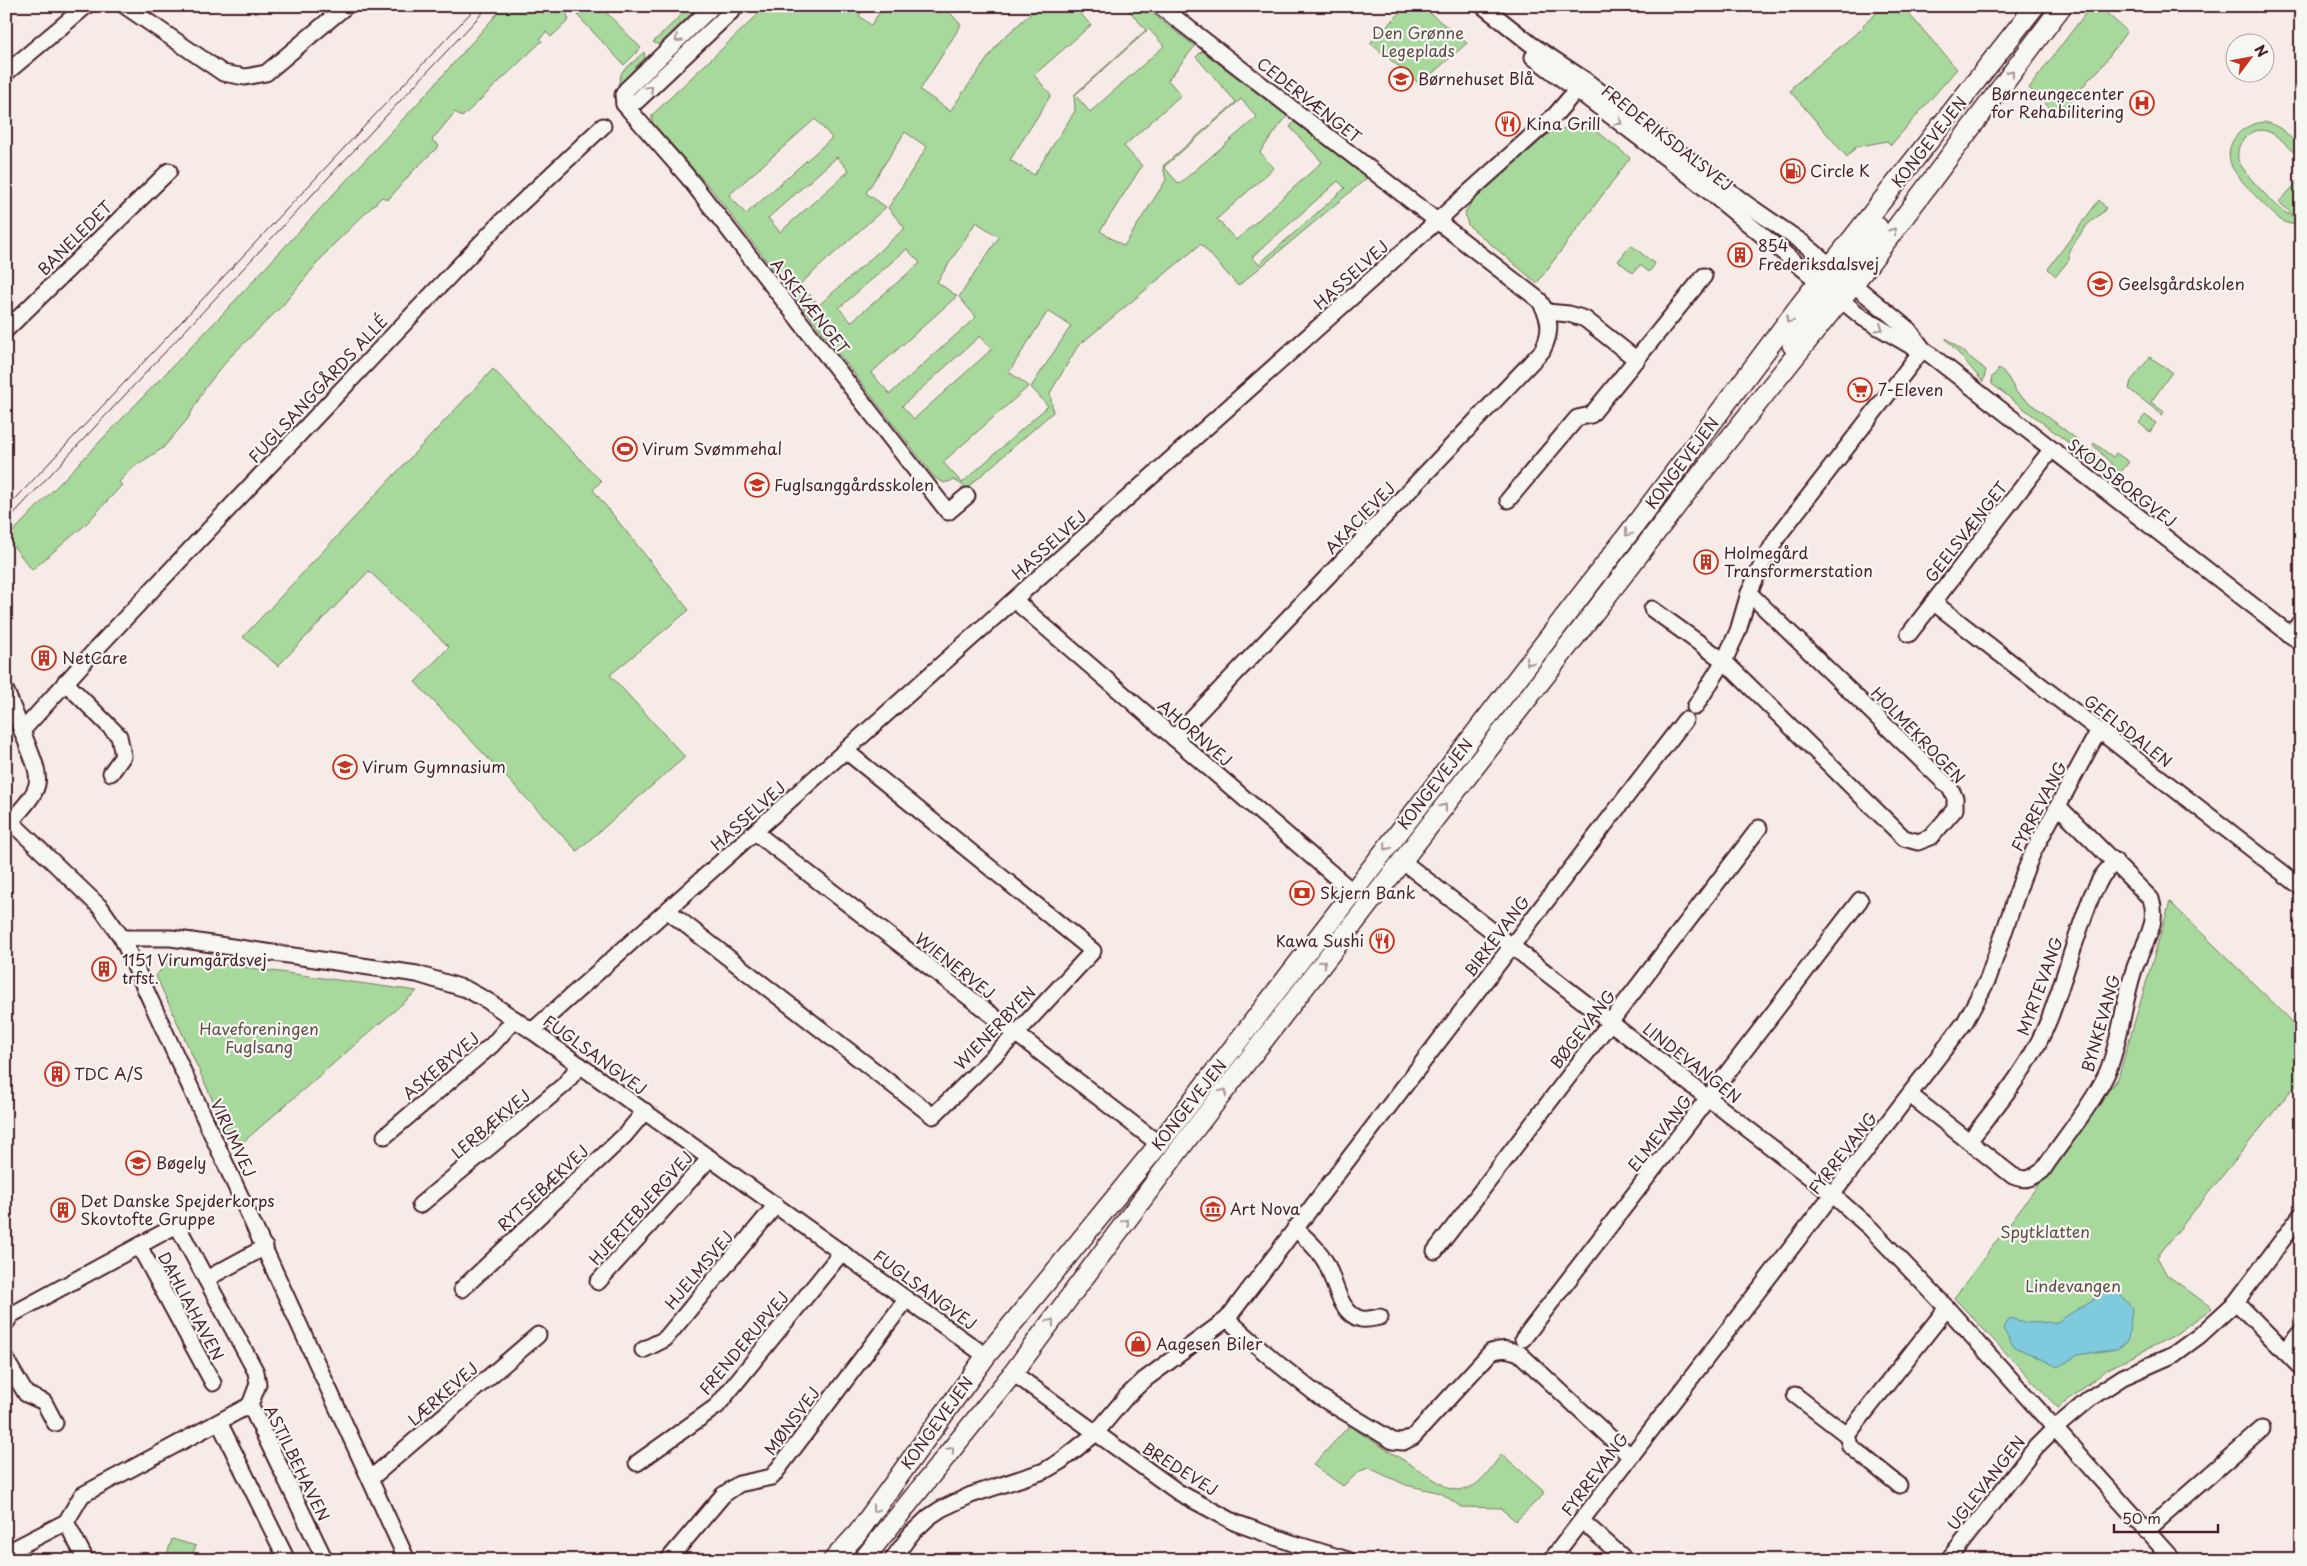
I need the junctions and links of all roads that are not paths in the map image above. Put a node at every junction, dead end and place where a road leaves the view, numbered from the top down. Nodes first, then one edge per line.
1 (86, 6) edge
2 (124, 6) edge
3 (346, 6) edge
4 (713, 6) edge
5 (737, 6) edge
6 (1160, 6) edge
7 (1470, 6) edge
8 (1483, 6) edge
9 (2035, 6) edge
10 (2062, 6) edge
11 (6, 73) edge
12 (1581, 85) junction
13 (624, 104) junction
14 (603, 126) dead end
15 (169, 171) dead end
16 (1437, 221) junction
17 (1842, 275) junction
18 (1704, 276) dead end
19 (1830, 290) junction
20 (1547, 312) junction
21 (6, 330) edge
22 (1923, 350) junction
23 (1637, 360) junction
24 (2051, 450) junction
25 (967, 496) dead end
26 (1508, 500) dead end
27 (1749, 593) junction
28 (1014, 600) junction
29 (1933, 602) junction
30 (1652, 609) dead end
31 (2301, 621) edge
32 (1908, 634) dead end
33 (2295, 639) edge
34 (1724, 661) junction
35 (65, 682) junction
36 (6, 691) edge
37 (1695, 707) dead end
38 (1685, 720) dead end
39 (2099, 730) junction
40 (22, 731) junction
41 (1174, 738) junction
42 (846, 751) junction
43 (111, 772) dead end
44 (2058, 806) junction
45 (8, 822) edge
46 (1760, 828) dead end
47 (756, 833) junction
48 (1402, 861) junction
49 (2115, 861) junction
50 (2301, 887) edge
51 (1353, 892) junction
52 (1860, 900) dead end
53 (668, 911) junction
54 (122, 938) junction
55 (1511, 946) junction
56 (515, 1019) junction
57 (1610, 1022) junction
58 (532, 1031) junction
59 (1015, 1035) junction
60 (580, 1065) junction
61 (1910, 1095) junction
62 (1708, 1098) junction
63 (645, 1111) junction
64 (385, 1136) dead end
65 (1969, 1141) junction
66 (1159, 1144) junction
67 (710, 1158) junction
68 (1833, 1195) junction
69 (420, 1205) dead end
70 (776, 1205) junction
71 (2301, 1215) edge
72 (1295, 1228) junction
73 (139, 1246) junction
74 (265, 1247) junction
75 (1435, 1251) dead end
76 (842, 1252) junction
77 (206, 1279) junction
78 (598, 1282) dead end
79 (462, 1288) dead end
80 (906, 1300) junction
81 (2236, 1302) junction
82 (1947, 1308) junction
83 (1380, 1317) dead end
84 (1227, 1319) junction
85 (6, 1323) edge
86 (2301, 1332) edge
87 (538, 1335) dead end
88 (1523, 1339) dead end
89 (643, 1350) dead end
90 (2284, 1351) junction
91 (986, 1356) junction
92 (6, 1360) edge
93 (2301, 1368) edge
94 (1013, 1373) junction
95 (213, 1383) dead end
96 (1796, 1395) dead end
97 (250, 1405) junction
98 (219, 1422) junction
99 (55, 1423) dead end
100 (2262, 1428) dead end
101 (2054, 1429) junction
102 (1095, 1434) junction
103 (1847, 1434) junction
104 (1630, 1456) junction
105 (637, 1463) dead end
106 (370, 1479) junction
107 (1899, 1485) dead end
108 (1582, 1521) junction
109 (66, 1522) junction
110 (2146, 1531) junction
111 (6, 1553) edge
112 (286, 1558) dead end
113 (86, 1560) edge
114 (325, 1560) edge
115 (407, 1560) edge
116 (668, 1560) edge
117 (833, 1560) edge
118 (863, 1560) edge
119 (892, 1560) edge
120 (1348, 1560) edge
121 (1551, 1560) edge
122 (1626, 1560) edge
123 (1948, 1560) edge
124 (2173, 1560) edge

1 - 11 street
2 - 3 street
4 -> 13 street
13 -> 5 street
6 - 16 street, CEDERVÆNGET
7 - 12 street, FREDERIKSDALSVEJ
8 - 12 street, FREDERIKSDALSVEJ
9 - 17 main road, KONGEVEJEN
17 -> 10 main road, KONGEVEJEN
12 - 16 street, HASSELVEJ
12 - 17 street, FREDERIKSDALSVEJ
12 -> 19 street, FREDERIKSDALSVEJ
13 - 25 street, ASKEVÆNGET
14 - 35 street, FUGLSANGGÅRDS ALLÉ
15 - 21 street, BANELEDET
16 - 20 street
16 - 28 street, HASSELVEJ
17 - 19 main road, KONGEVEJEN
17 - 19 main road, KONGEVEJEN
17 - 22 street, SKODSBORGVEJ
18 - 23 street
19 -> 22 street, SKODSBORGVEJ
48 -> 19 main road, KONGEVEJEN
19 -> 51 main road, KONGEVEJEN
20 - 23 street
20 - 41 street, AKACIEVEJ
22 - 24 street, SKODSBORGVEJ
22 - 27 street
23 - 26 street
24 - 29 street, GEELSVÆNGET
24 - 33 street, SKODSBORGVEJ
27 - 34 street
27 - 34 street, HOLMEKROGEN
28 - 41 street, AHORNVEJ
28 - 42 street, HASSELVEJ
29 - 32 street, GEELSVÆNGET
29 - 39 street, GEELSDALEN
30 - 34 street, HOLMEKROGEN
31 - 33 street
34 - 37 street
35 - 40 street, FUGLSANGGÅRDS ALLÉ
35 - 43 street
36 - 40 street
38 - 55 street, BIRKEVANG
39 - 44 street, FYRREVANG
39 - 50 street, GEELSDALEN
40 - 45 street
41 - 51 street, AHORNVEJ
42 - 47 street, HASSELVEJ
42 - 59 street, WIENERBYEN
44 - 49 street, BYNKEVANG
44 - 61 street, FYRREVANG
45 - 54 street, VIRUMVEJ
46 - 57 street, BØGEVANG
47 - 53 street, HASSELVEJ
47 - 59 street, WIENERVEJ
48 - 55 street, LINDEVANGEN
94 -> 48 main road, KONGEVEJEN
49 - 65 street, MYRTEVANG
49 - 65 street, BYNKEVANG
51 - 66 main road, KONGEVEJEN
52 - 62 street, ELMEVANG
53 - 58 street, HASSELVEJ
53 - 59 street, WIENERBYEN
54 - 56 street, FUGLSANGVEJ
54 - 74 street, VIRUMVEJ
55 - 57 street, LINDEVANGEN
55 - 72 street, BIRKEVANG
56 - 58 street, FUGLSANGVEJ
56 - 64 street, ASKEBYVEJ
57 - 62 street, LINDEVANGEN
57 - 75 street, BØGEVANG
58 - 60 street, FUGLSANGVEJ
59 - 66 street, WIENERVEJ
60 - 63 street, FUGLSANGVEJ
60 - 69 street, LERBÆKVEJ
61 - 65 street, BYNKEVANG
61 - 68 street, FYRREVANG
62 - 68 street, LINDEVANGEN
62 - 88 street, ELMEVANG
63 - 67 street, FUGLSANGVEJ
63 - 79 street, RYTSEBÆKVEJ
66 - 91 main road, KONGEVEJEN
67 - 70 street, FUGLSANGVEJ
67 - 78 street, HJERTEBJERGVEJ
68 - 82 street, LINDEVANGEN
68 - 104 street, FYRREVANG
70 - 76 street, FUGLSANGVEJ
70 - 89 street, HJELMSVEJ
71 - 81 street, UGLEVANGEN
72 - 83 street
72 - 84 street, BIRKEVANG
73 - 77 street, DAHLIAHAVEN
73 - 85 street, DAHLIAHAVEN
73 - 95 street, DAHLIAHAVEN
74 - 77 street
74 - 106 street, VIRUMVEJ
76 - 80 street, FUGLSANGVEJ
76 - 105 street, FRENDERUPVEJ
77 - 97 street, ASTILBEHAVEN
80 - 91 street, FUGLSANGVEJ
80 - 116 street, MØNSVEJ
81 - 90 street
81 - 101 street, UGLEVANGEN
82 - 101 street, LINDEVANGEN
82 - 103 street
84 - 102 street, BIRKEVANG
84 - 104 street
86 - 90 street
87 - 106 street, LÆRKEVEJ
90 - 93 street
91 -> 117 main road, KONGEVEJEN
92 - 99 street
94 - 102 street, BREDEVEJ
118 -> 94 main road, KONGEVEJEN
96 - 103 street
97 - 98 street
97 - 114 street, ASTILBEHAVEN
98 - 109 street
98 - 112 street
100 - 110 street
101 - 110 street, LINDEVANGEN
101 - 123 street, UGLEVANGEN
102 - 119 street
102 - 120 street, BREDEVEJ
103 - 107 street
104 - 108 street, FYRREVANG
106 - 115 street, VIRUMVEJ
108 - 121 street, FYRREVANG
108 - 122 street
109 - 111 street
109 - 113 street
110 - 124 street, LINDEVANGEN

